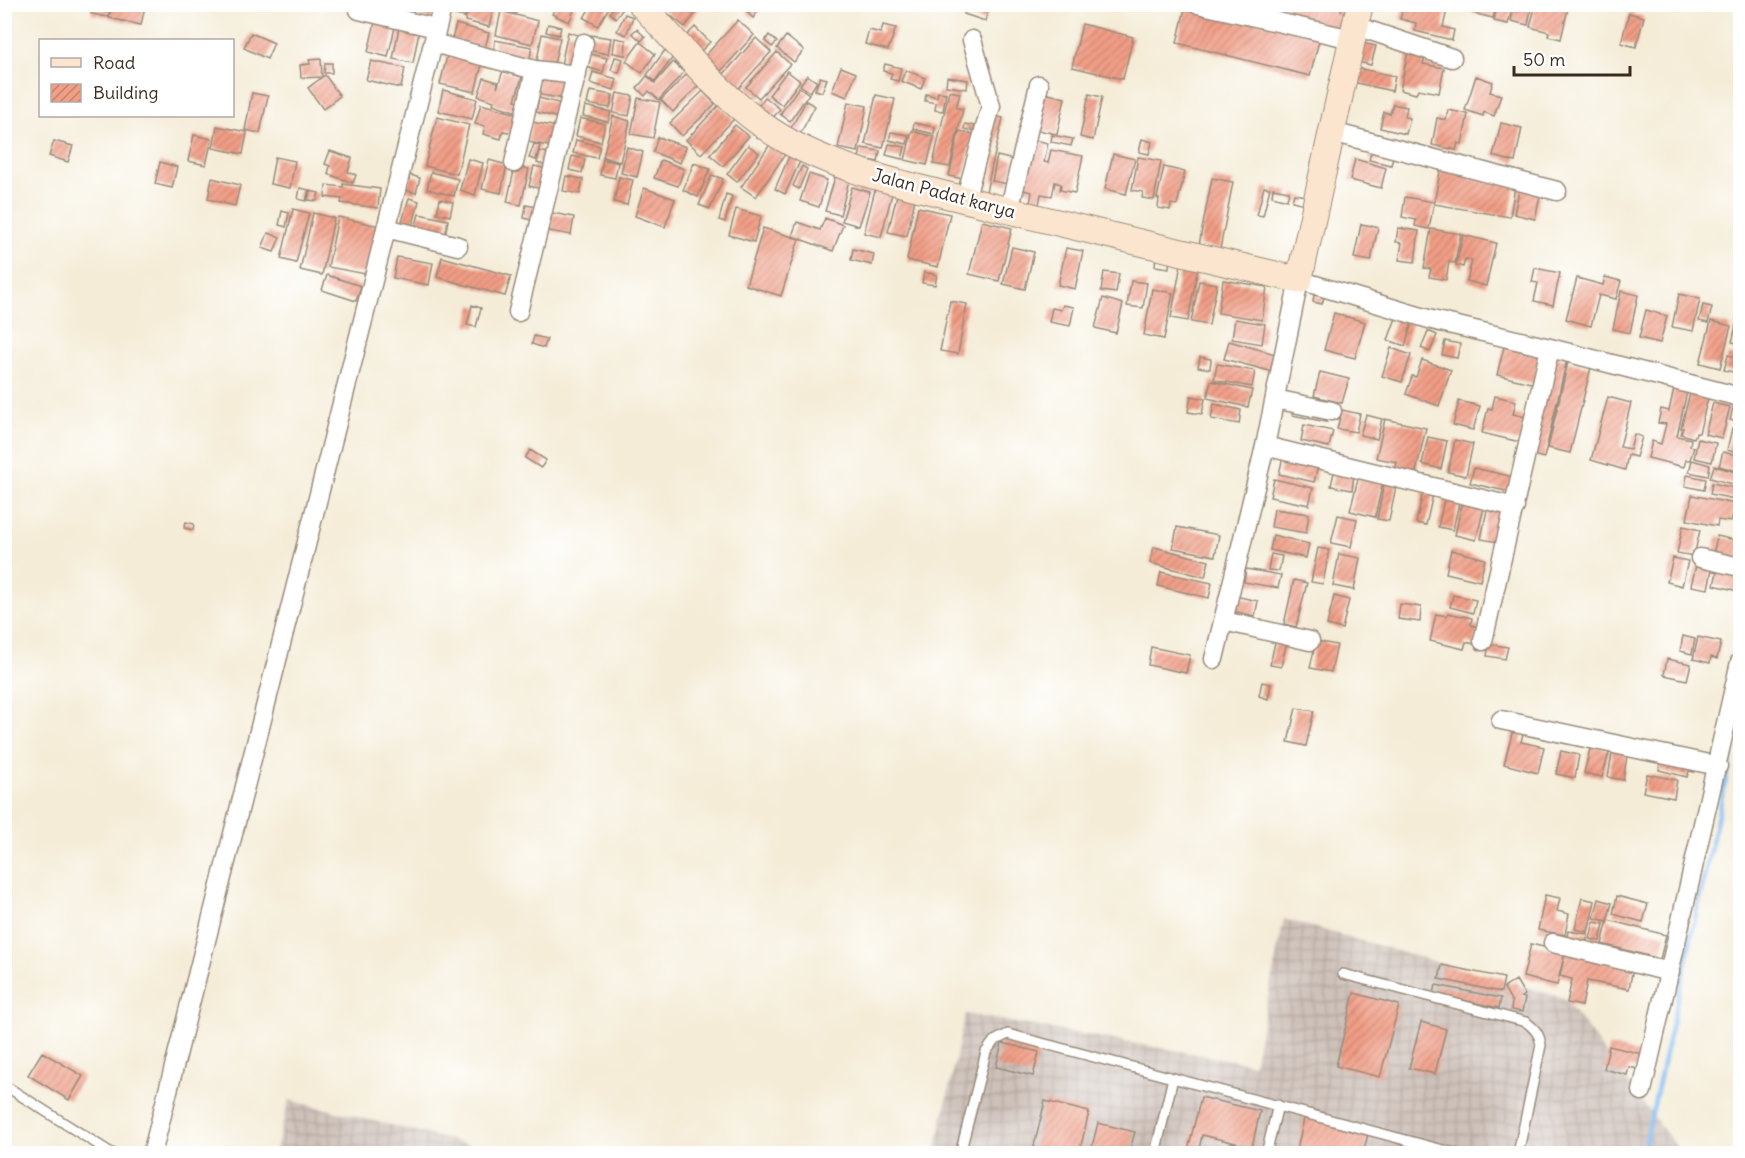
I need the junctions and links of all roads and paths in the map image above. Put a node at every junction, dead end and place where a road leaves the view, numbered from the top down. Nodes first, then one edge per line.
1 (443, 4) edge
2 (641, 4) edge
3 (1197, 4) edge
4 (359, 10) dead end
5 (1356, 23) edge
6 (435, 35) junction
7 (972, 40) dead end
8 (584, 43) dead end
9 (1452, 58) dead end
10 (535, 70) junction
11 (577, 75) junction
12 (1039, 85) dead end
13 (1332, 132) junction
14 (514, 163) dead end
15 (1557, 191) dead end
16 (966, 200) junction
17 (1009, 211) junction
18 (386, 228) junction
19 (458, 246) dead end
20 (1299, 280) junction
21 (518, 312) dead end
22 (1550, 348) junction
23 (1740, 397) edge
24 (1275, 399) junction
25 (1332, 411) dead end
26 (1265, 446) junction
27 (1515, 507) junction
28 (1700, 558) dead end
29 (1740, 567) edge
30 (1224, 621) junction
31 (1310, 641) dead end
32 (1483, 641) dead end
33 (1214, 659) dead end
34 (1740, 662) edge
35 (1501, 720) dead end
36 (1718, 766) junction
37 (1553, 943) dead end
38 (1670, 972) junction
39 (1343, 974) dead end
40 (1173, 1078) junction
41 (4, 1085) edge
42 (1642, 1091) dead end
43 (1278, 1105) junction
44 (113, 1154) edge
45 (152, 1154) edge
46 (960, 1154) edge
47 (1155, 1154) edge
48 (1266, 1154) edge
49 (1458, 1154) edge
50 (1518, 1154) edge

1 - 6 street
2 - 16 main road, Jalan Padat karya
3 - 5 street
4 - 6 street
5 - 9 street
5 - 13 main road
6 - 10 street
6 - 18 street
7 - 16 street
8 - 11 street
10 - 11 street
10 - 14 street
11 - 21 street
12 - 17 street
13 - 15 street
13 - 20 main road
16 - 17 main road, Jalan Padat karya
17 - 20 main road, Jalan Padat karya
18 - 19 street
18 - 45 street
20 - 22 street
20 - 24 street
22 - 23 street
22 - 27 street
24 - 25 street
24 - 26 street
26 - 27 street
26 - 30 street
27 - 32 street
28 - 29 street
30 - 31 street
30 - 33 street
34 - 36 street
35 - 36 street
36 - 38 street
37 - 38 street
38 - 42 street
39 - 50 lane
40 - 43 lane
40 - 46 lane
40 - 47 lane
41 - 44 lane
43 - 48 lane
43 - 49 lane

